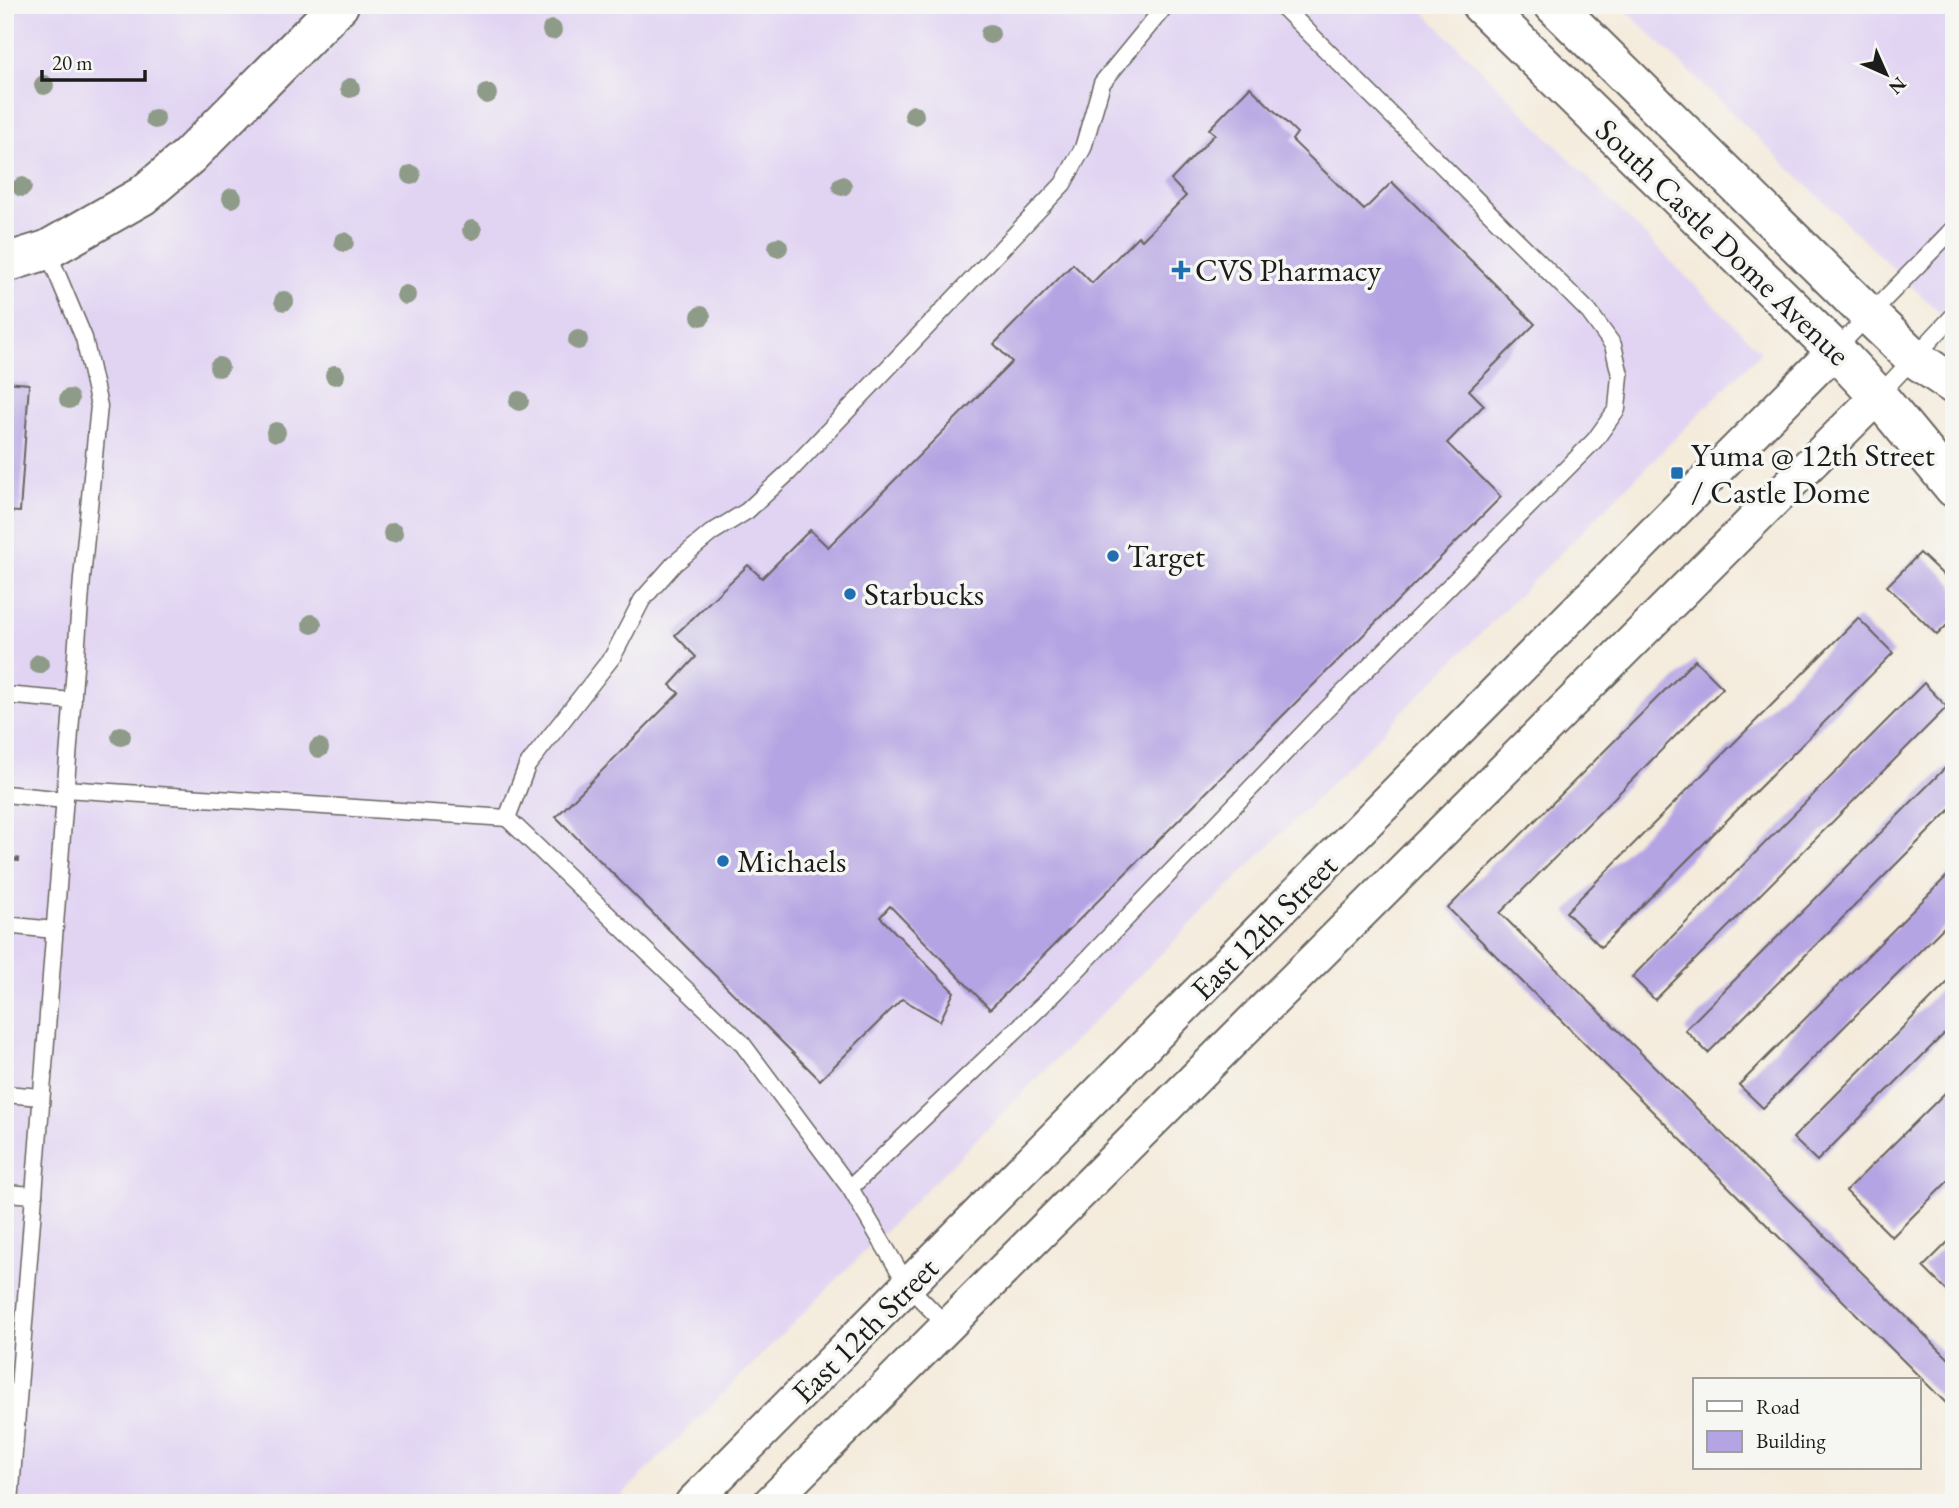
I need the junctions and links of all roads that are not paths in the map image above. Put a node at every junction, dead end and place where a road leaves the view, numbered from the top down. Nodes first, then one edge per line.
1 (339, 5) edge
2 (1166, 5) edge
3 (1281, 5) edge
4 (1481, 5) edge
5 (1554, 5) edge
6 (1954, 228) edge
7 (47, 250) junction
8 (5, 263) edge
9 (1868, 314) junction
10 (1954, 315) edge
11 (1835, 351) junction
12 (1913, 357) junction
13 (1954, 385) edge
14 (1878, 396) junction
15 (1954, 488) edge
16 (5, 695) edge
17 (72, 701) junction
18 (5, 794) edge
19 (65, 794) junction
20 (507, 818) junction
21 (5, 925) edge
22 (54, 930) junction
23 (5, 1094) edge
24 (41, 1097) junction
25 (850, 1188) junction
26 (5, 1193) edge
27 (34, 1195) junction
28 (908, 1286) junction
29 (947, 1326) junction
30 (10, 1503) edge
31 (692, 1503) edge
32 (771, 1503) edge

1 - 7 street
2 - 20 lane
3 - 25 lane
4 - 11 street, South Castle Dome Avenue
5 - 9 street, South Castle Dome Avenue
6 - 9 lane
7 - 8 street
7 - 17 lane
9 - 11 lane
9 - 12 street, South Castle Dome Avenue
10 - 12 lane
11 - 14 street, South Castle Dome Avenue
11 - 28 street, East 12th Street
12 - 13 street, South Castle Dome Avenue
12 - 14 lane
14 - 15 street, South Castle Dome Avenue
14 - 29 street, East 12th Street
16 - 17 lane
17 - 19 lane
18 - 19 lane
19 - 20 lane
19 - 22 lane
20 - 25 lane
21 - 22 lane
22 - 24 lane
23 - 24 lane
24 - 27 lane
25 - 28 lane
26 - 27 lane
27 - 30 lane
28 - 29 lane
28 - 31 street, East 12th Street
29 - 32 street, East 12th Street

